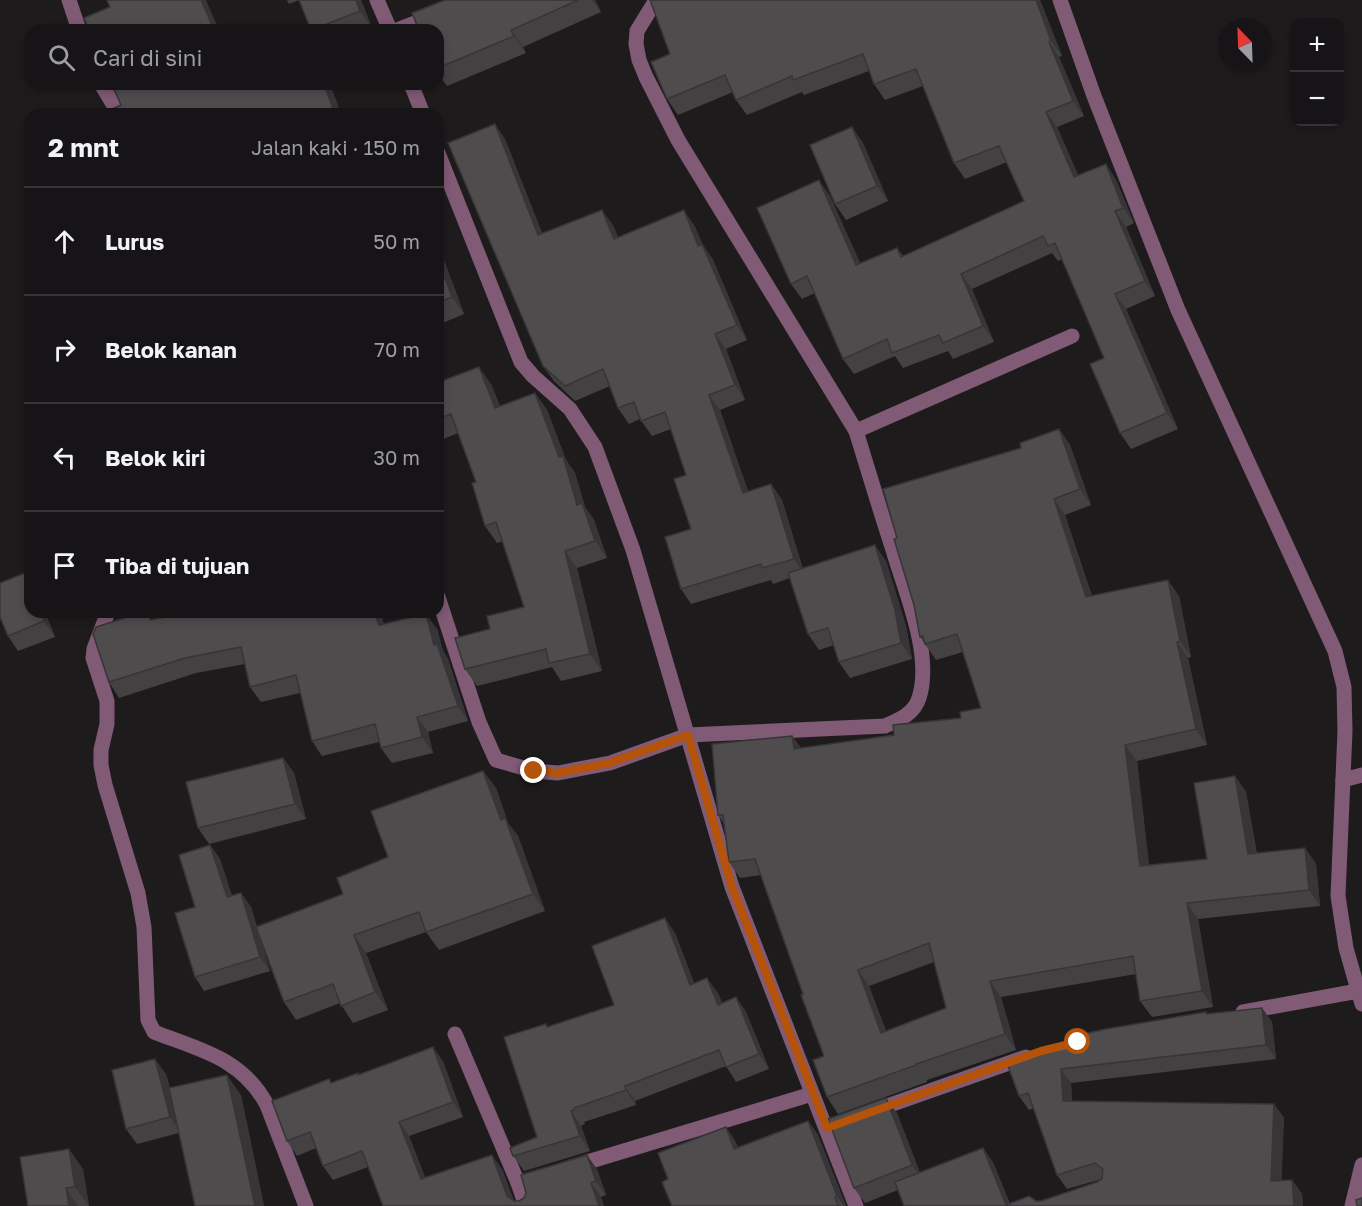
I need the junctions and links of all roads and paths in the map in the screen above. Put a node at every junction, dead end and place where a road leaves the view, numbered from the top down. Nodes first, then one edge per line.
1 (69, 0) edge
2 (377, 0) edge
3 (656, 0) edge
4 (1060, 0) edge
5 (451, 9) edge
6 (77, 24) edge
7 (387, 24) edge
8 (412, 24) edge
9 (105, 90) edge
10 (413, 90) edge
11 (115, 108) edge
12 (421, 108) edge
13 (444, 168) edge
14 (1072, 336) dead end
15 (856, 431) junction
16 (444, 615) edge
17 (105, 618) edge
18 (688, 735) junction
19 (1362, 775) edge
20 (1343, 780) junction
21 (1360, 997) edge
22 (1232, 1014) edge
23 (455, 1034) dead end
24 (1041, 1051) edge
25 (812, 1094) junction
26 (861, 1116) edge
27 (1362, 1165) edge
28 (518, 1183) junction
29 (306, 1206) edge
30 (526, 1206) edge
31 (856, 1206) edge
32 (1352, 1206) edge

1 - 6 street
2 - 7 street
3 - 15 street
4 - 20 street
5 - 8 street
9 - 11 street
10 - 12 street
13 - 18 street
14 - 15 street
15 - 18 street
16 - 18 street
17 - 29 street
18 - 25 street
19 - 20 street
20 - 21 street
21 - 22 street
23 - 28 street
24 - 26 street
25 - 28 street
25 - 31 street
27 - 32 street
28 - 30 street

